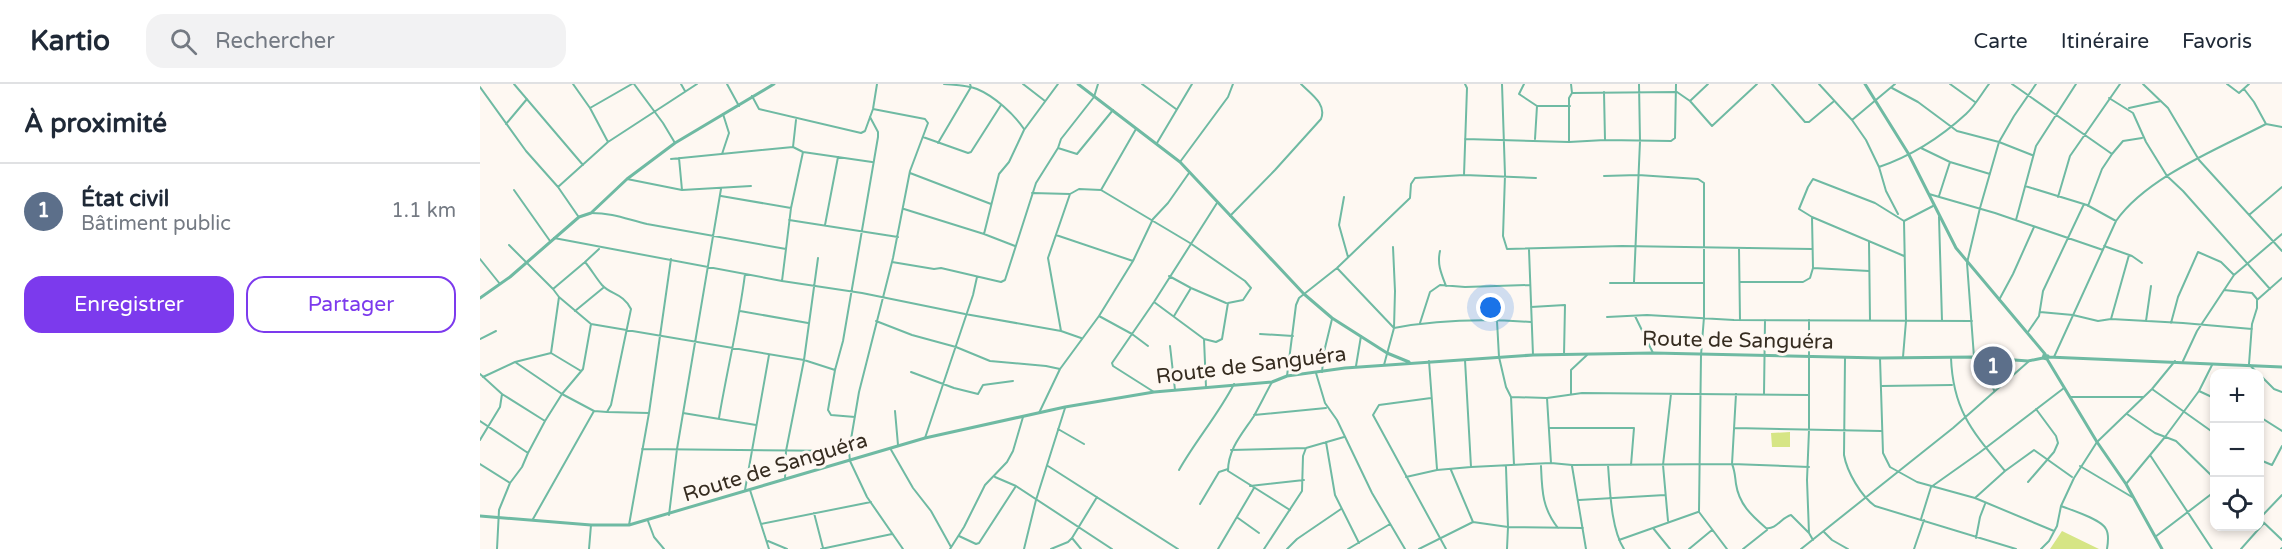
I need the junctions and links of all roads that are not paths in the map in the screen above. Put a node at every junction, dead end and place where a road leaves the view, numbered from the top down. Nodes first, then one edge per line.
1 (514, 84) edge
2 (573, 84) edge
3 (633, 84) edge
4 (681, 84) edge
5 (697, 84) edge
6 (727, 84) edge
7 (774, 84) edge
8 (877, 84) edge
9 (944, 84) edge
10 (1023, 84) edge
11 (1058, 84) edge
12 (1078, 84) edge
13 (1098, 84) edge
14 (1142, 84) edge
15 (1192, 84) edge
16 (1233, 84) edge
17 (1301, 84) edge
18 (1465, 84) edge
19 (1502, 84) edge
20 (1524, 84) edge
21 (1570, 84) edge
22 (1639, 84) edge
23 (1676, 84) edge
24 (1708, 84) edge
25 (1757, 84) edge
26 (1772, 84) edge
27 (1819, 84) edge
28 (1865, 84) edge
29 (1895, 84) edge
30 (1950, 84) edge
31 (1989, 84) edge
32 (2012, 84) edge
33 (2036, 84) edge
34 (2076, 84) edge
35 (2121, 84) edge
36 (2143, 84) edge
37 (2227, 84) edge
38 (2249, 84) edge
39 (970, 86) edge
40 (480, 87) edge
41 (1892, 88) junction
42 (2244, 89) junction
43 (685, 91) junction
44 (1604, 92) junction
45 (1677, 92) junction
46 (1572, 93) junction
47 (1640, 93) junction
48 (2029, 95) junction
49 (752, 96) junction
50 (1094, 97) junction
51 (527, 99) junction
52 (2109, 99) junction
53 (1877, 100) junction
54 (1045, 101) junction
55 (1690, 101) junction
56 (2161, 101) junction
57 (1833, 102) junction
58 (1975, 102) junction
59 (1001, 105) junction
60 (739, 106) junction
61 (1537, 106) junction
62 (1570, 106) junction
63 (590, 108) junction
64 (873, 109) junction
65 (1178, 109) junction
66 (2127, 109) junction
67 (1113, 110) junction
68 (655, 112) junction
69 (723, 114) junction
70 (2054, 115) junction
71 (870, 117) junction
72 (796, 119) junction
73 (1852, 120) junction
74 (506, 124) junction
75 (2266, 124) junction
76 (1950, 127) junction
77 (2282, 127) edge
78 (1136, 129) junction
79 (1024, 130) junction
80 (2084, 136) junction
81 (923, 137) junction
82 (2143, 138) junction
83 (1465, 139) junction
84 (1504, 140) junction
85 (1535, 140) junction
86 (1605, 140) junction
87 (1640, 141) junction
88 (608, 142) junction
89 (1569, 142) junction
90 (1999, 142) junction
91 (675, 143) junction
92 (938, 143) junction
93 (1157, 143) junction
94 (793, 147) junction
95 (1058, 148) junction
96 (1922, 148) junction
97 (803, 152) junction
98 (722, 154) junction
99 (2112, 154) junction
100 (2032, 155) junction
101 (1910, 156) junction
102 (838, 157) junction
103 (679, 158) junction
104 (671, 159) dead end
105 (2199, 160) junction
106 (873, 162) junction
107 (1180, 162) junction
108 (1950, 162) junction
109 (583, 165) junction
110 (1879, 168) junction
111 (910, 173) junction
112 (1189, 173) junction
113 (1638, 174) junction
114 (1990, 174) junction
115 (1464, 175) junction
116 (1505, 175) junction
117 (1604, 176) dead end
118 (2167, 176) junction
119 (1536, 178) dead end
120 (627, 179) junction
121 (751, 186) dead end
122 (2025, 186) junction
123 (2282, 187) edge
124 (558, 188) junction
125 (722, 189) junction
126 (514, 190) dead end
127 (682, 190) junction
128 (1101, 190) junction
129 (1032, 193) junction
130 (1070, 194) junction
131 (1927, 194) junction
132 (722, 196) junction
133 (1344, 196) dead end
134 (1939, 196) junction
135 (2058, 197) junction
136 (1217, 202) junction
137 (991, 204) junction
138 (2084, 204) junction
139 (1933, 206) junction
140 (2088, 206) junction
141 (791, 208) junction
142 (1980, 208) junction
143 (904, 209) junction
144 (591, 213) junction
145 (2249, 215) junction
146 (1230, 216) junction
147 (1812, 217) junction
148 (1900, 217) junction
149 (1939, 217) junction
150 (579, 218) junction
151 (1153, 219) junction
152 (789, 220) junction
153 (2016, 220) junction
154 (1904, 221) junction
155 (2116, 221) junction
156 (824, 226) junction
157 (2034, 227) junction
158 (862, 232) junction
159 (984, 234) junction
160 (2282, 234) edge
161 (1056, 235) junction
162 (713, 236) junction
163 (898, 237) junction
164 (2068, 238) junction
165 (552, 240) junction
166 (1869, 241) junction
167 (2273, 242) junction
168 (1190, 243) junction
169 (509, 246) dead end
170 (1015, 246) junction
171 (1393, 247) dead end
172 (1635, 247) junction
173 (1739, 247) junction
174 (601, 248) junction
175 (1703, 248) junction
176 (2104, 248) junction
177 (786, 249) junction
178 (1529, 249) junction
179 (1812, 249) junction
180 (1440, 251) dead end
181 (2282, 251) edge
182 (2129, 255) junction
183 (1904, 256) junction
184 (1348, 257) junction
185 (818, 258) dead end
186 (480, 259) edge
187 (671, 259) junction
188 (1133, 261) junction
189 (585, 262) junction
190 (892, 262) junction
191 (1967, 263) junction
192 (2142, 263) dead end
193 (2247, 263) junction
194 (525, 264) junction
195 (708, 266) junction
196 (1337, 268) junction
197 (1813, 268) junction
198 (1869, 271) junction
199 (745, 274) junction
200 (2234, 275) junction
201 (1169, 276) junction
202 (977, 277) junction
203 (2282, 278) edge
204 (782, 280) junction
205 (1634, 282) junction
206 (1740, 282) junction
207 (1610, 283) dead end
208 (1703, 283) junction
209 (500, 284) junction
210 (814, 285) junction
211 (1530, 285) junction
212 (1446, 286) junction
213 (2151, 286) dead end
214 (604, 287) junction
215 (1191, 288) junction
216 (553, 289) junction
217 (2270, 289) junction
218 (2223, 290) junction
219 (850, 291) junction
220 (1304, 294) junction
221 (559, 297) junction
222 (883, 297) junction
223 (480, 298) edge
224 (1999, 300) junction
225 (2257, 300) junction
226 (1154, 302) junction
227 (1228, 303) junction
228 (1531, 307) junction
229 (575, 311) junction
230 (740, 311) junction
231 (2040, 312) junction
232 (965, 315) junction
233 (2073, 315) junction
234 (1098, 316) junction
235 (1174, 316) junction
236 (1607, 316) dead end
237 (1635, 316) junction
238 (1704, 317) junction
239 (1332, 318) junction
240 (2111, 319) junction
241 (1740, 320) junction
242 (1765, 320) junction
243 (1809, 320) junction
244 (1870, 320) junction
245 (876, 321) junction
246 (1497, 321) junction
247 (1531, 321) junction
248 (1906, 321) junction
249 (1942, 321) junction
250 (1972, 321) junction
251 (2146, 321) junction
252 (809, 323) junction
253 (2171, 323) junction
254 (591, 324) junction
255 (1420, 324) junction
256 (2201, 324) junction
257 (1394, 328) junction
258 (2252, 329) junction
259 (496, 331) dead end
260 (625, 331) junction
261 (1061, 332) junction
262 (2028, 332) junction
263 (1132, 334) junction
264 (1260, 334) dead end
265 (660, 336) junction
266 (1293, 336) junction
267 (1361, 336) junction
268 (1081, 338) junction
269 (480, 339) edge
270 (1204, 339) junction
271 (696, 341) junction
272 (1148, 346) dead end
273 (1170, 346) dead end
274 (956, 347) junction
275 (731, 348) junction
276 (1388, 352) junction
277 (551, 353) junction
278 (1653, 354) junction
279 (1764, 354) junction
280 (769, 355) junction
281 (1533, 355) junction
282 (1564, 355) junction
283 (1587, 355) junction
284 (1701, 355) junction
285 (1808, 356) junction
286 (1845, 356) junction
287 (1499, 357) junction
288 (1903, 357) junction
289 (1974, 357) junction
290 (2046, 357) junction
291 (2054, 357) junction
292 (1880, 358) junction
293 (1951, 358) junction
294 (1995, 358) junction
295 (804, 360) junction
296 (1465, 360) junction
297 (1429, 361) junction
298 (2028, 361) junction
299 (2175, 361) junction
300 (2183, 361) junction
301 (515, 362) junction
302 (1411, 363) junction
303 (2213, 363) junction
304 (2250, 364) junction
305 (1384, 365) junction
306 (1356, 367) junction
307 (2282, 367) edge
308 (835, 369) junction
309 (1060, 369) junction
310 (2254, 369) edge
311 (581, 371) junction
312 (911, 372) dead end
313 (1322, 372) junction
314 (1316, 373) junction
315 (481, 376) edge
316 (1287, 376) junction
317 (2264, 379) edge
318 (1013, 381) dead end
319 (1272, 382) junction
320 (943, 383) junction
321 (1234, 384) junction
322 (1952, 385) junction
323 (1881, 386) junction
324 (1206, 387) junction
325 (2064, 388) junction
326 (2152, 389) junction
327 (1175, 390) junction
328 (1994, 390) junction
329 (2199, 391) junction
330 (1154, 392) junction
331 (1701, 393) junction
332 (2282, 393) edge
333 (502, 394) junction
334 (562, 394) junction
335 (1571, 394) junction
336 (1671, 394) junction
337 (1736, 394) junction
338 (1764, 394) junction
339 (1809, 395) junction
340 (2210, 396) edge
341 (2070, 397) junction
342 (2144, 397) junction
343 (1431, 398) junction
344 (1511, 398) junction
345 (1547, 398) junction
346 (1065, 407) junction
347 (1328, 407) junction
348 (2036, 409) junction
349 (594, 411) junction
350 (895, 411) dead end
351 (2183, 411) junction
352 (608, 412) junction
353 (649, 413) junction
354 (683, 413) junction
355 (1039, 413) junction
356 (2127, 414) junction
357 (1254, 415) junction
358 (855, 417) junction
359 (1023, 417) junction
360 (719, 418) junction
361 (1965, 418) junction
362 (2264, 420) edge
363 (480, 421) edge
364 (545, 421) junction
365 (756, 425) junction
366 (488, 426) junction
367 (1550, 428) junction
368 (1735, 428) junction
369 (1058, 429) junction
370 (1809, 430) junction
371 (1846, 430) junction
372 (2210, 430) edge
373 (1881, 431) junction
374 (2282, 431) edge
375 (1345, 436) junction
376 (2164, 437) junction
377 (925, 438) junction
378 (480, 440) edge
379 (1326, 442) junction
380 (2097, 442) junction
381 (1084, 444) dead end
382 (898, 445) junction
383 (2282, 446) edge
384 (890, 447) junction
385 (677, 448) junction
386 (1306, 448) junction
387 (642, 449) junction
388 (1985, 449) junction
389 (752, 450) junction
390 (849, 450) junction
391 (1231, 450) junction
392 (786, 451) junction
393 (528, 453) junction
394 (2150, 455) junction
395 (2046, 459) junction
396 (850, 461) junction
397 (2264, 462) edge
398 (1551, 463) junction
399 (480, 464) edge
400 (1732, 464) junction
401 (1514, 465) junction
402 (1541, 465) junction
403 (1572, 465) junction
404 (1608, 465) junction
405 (1631, 465) junction
406 (1663, 465) junction
407 (1699, 465) junction
408 (1048, 466) junction
409 (1506, 466) junction
410 (1809, 466) junction
411 (2080, 466) junction
412 (1471, 467) junction
413 (1228, 469) junction
414 (1451, 469) junction
415 (1179, 470) dead end
416 (1437, 470) junction
417 (2005, 471) junction
418 (1898, 472) junction
419 (994, 476) junction
420 (1406, 477) junction
421 (2213, 477) edge
422 (2074, 478) junction
423 (785, 479) junction
424 (1304, 480) junction
425 (2028, 482) dead end
426 (510, 483) junction
427 (2126, 484) junction
428 (1016, 486) junction
429 (1252, 487) junction
430 (1930, 487) junction
431 (750, 489) junction
432 (745, 490) junction
433 (1665, 495) junction
434 (2210, 495) edge
435 (2282, 495) edge
436 (1096, 497) junction
437 (1611, 497) junction
438 (1866, 498) junction
439 (1975, 498) junction
440 (2134, 498) junction
441 (1036, 501) junction
442 (1579, 501) junction
443 (871, 502) junction
444 (1200, 504) dead end
445 (1985, 504) junction
446 (2061, 506) junction
447 (1341, 509) junction
448 (1290, 510) junction
449 (1699, 512) junction
450 (814, 513) junction
451 (669, 514) junction
452 (2188, 514) junction
453 (2264, 514) edge
454 (480, 516) edge
455 (498, 517) junction
456 (1238, 518) junction
457 (533, 519) junction
458 (1923, 520) junction
459 (648, 521) junction
460 (1668, 521) junction
461 (1473, 522) junction
462 (2264, 523) edge
463 (761, 524) junction
464 (1390, 524) junction
465 (591, 525) junction
466 (629, 525) junction
467 (1508, 526) junction
468 (1077, 527) junction
469 (1558, 528) junction
470 (1583, 528) junction
471 (1653, 528) junction
472 (1768, 529) junction
473 (1712, 530) junction
474 (2054, 531) junction
475 (2257, 531) edge
476 (1824, 532) junction
477 (1259, 533) dead end
478 (1809, 533) junction
479 (892, 534) junction
480 (959, 536) junction
481 (2155, 537) junction
482 (1072, 538) junction
483 (1440, 538) junction
484 (1976, 538) junction
485 (1619, 540) junction
486 (1813, 540) junction
487 (2282, 540) edge
488 (768, 541) junction
489 (658, 542) junction
490 (1359, 543) junction
491 (950, 548) edge
492 (497, 549) edge
493 (589, 549) edge
494 (657, 549) edge
495 (664, 549) edge
496 (770, 549) edge
497 (787, 549) edge
498 (822, 549) edge
499 (903, 549) edge
500 (1024, 549) edge
501 (1051, 549) edge
502 (1081, 549) edge
503 (1112, 549) edge
504 (1178, 549) edge
505 (1218, 549) edge
506 (1264, 549) edge
507 (1287, 549) edge
508 (1348, 549) edge
509 (1405, 549) edge
510 (1419, 549) edge
511 (1446, 549) edge
512 (1507, 549) edge
513 (1586, 549) edge
514 (1624, 549) edge
515 (1670, 549) edge
516 (1689, 549) edge
517 (1726, 549) edge
518 (1743, 549) edge
519 (1801, 549) edge
520 (1848, 549) edge
521 (1914, 549) edge
522 (2016, 549) edge
523 (2041, 549) edge
524 (2107, 549) edge
525 (2162, 549) edge
526 (2212, 549) edge
527 (2241, 549) edge

1 - 51 street
2 - 63 street
3 - 63 street
3 - 68 street
4 - 43 street
5 - 43 street
6 - 60 street
7 - 49 street
8 - 64 street
9 - 39 street
10 - 54 street
11 - 54 street
12 - 50 street
13 - 50 street
14 - 65 street
15 - 65 street
16 - 107 street
17 - 146 street
18 - 83 street
19 - 84 street
20 - 61 street
21 - 46 street
22 - 47 street
23 - 45 street
24 - 55 street
25 - 55 street
26 - 57 street
27 - 57 street
28 - 53 street
29 - 41 street
30 - 58 street
31 - 58 street
32 - 48 street
33 - 48 street
34 - 70 street
35 - 52 street
36 - 56 street
37 - 42 street
38 - 42 street
39 - 59 street
39 - 92 street
40 - 74 street
41 - 53 street
41 - 76 street
42 - 75 street
43 - 68 street
44 - 46 street
44 - 47 street
44 - 86 street
45 - 47 street
45 - 55 street
45 - 87 street
46 - 62 street
47 - 87 street
48 - 70 street
48 - 90 street
49 - 60 street
49 - 72 street
50 - 67 street
50 - 95 street
51 - 74 street
51 - 109 street
52 - 66 street
52 - 80 street
53 - 73 street
53 - 101 street
54 - 79 street
56 - 66 street
56 - 105 street
57 - 73 street
58 - 76 street
59 - 79 street
59 - 92 street
60 - 69 street
61 - 62 street
61 - 85 street
62 - 89 street
63 - 88 street
64 - 71 street
64 - 81 street
65 - 93 street
66 - 82 street
67 - 78 street
67 - 95 street
68 - 88 street
68 - 91 street
69 - 91 street
69 - 98 street
70 - 80 street
70 - 100 street
71 - 72 street
71 - 106 street
72 - 94 street
73 - 110 street
74 - 124 street
75 - 77 street
75 - 105 street
76 - 90 street
76 - 96 street
78 - 93 street
78 - 128 street
79 - 137 street
80 - 99 street
80 - 135 street
81 - 92 street
81 - 111 street
82 - 99 street
82 - 118 street
83 - 84 street
83 - 115 street
84 - 85 street
84 - 116 street
85 - 89 street
86 - 87 street
86 - 89 street
87 - 113 street
88 - 109 street
90 - 100 street
90 - 114 street
91 - 120 street
93 - 107 street
94 - 97 street
94 - 98 street
95 - 129 street
96 - 101 street
96 - 108 street
97 - 102 street
97 - 141 street
98 - 103 street
99 - 140 street
100 - 122 street
101 - 110 street
101 - 131 street
102 - 106 street
102 - 156 street
103 - 104 street
103 - 127 street
105 - 118 street
105 - 145 street
106 - 158 street
107 - 112 street
108 - 114 street
108 - 134 street
109 - 124 street
110 - 148 street
111 - 137 street
111 - 143 street
112 - 136 street
112 - 151 street
113 - 117 street
113 - 172 street
113 - 175 street
114 - 142 street
115 - 116 street
115 - 184 street
116 - 119 street
116 - 178 street
118 - 155 street
118 - 193 street
120 - 127 street
120 - 144 street
121 - 125 street
122 - 135 street
122 - 153 street
123 - 145 street
124 - 150 street
125 - 127 street
125 - 132 street
126 - 165 street
128 - 130 street
128 - 151 street
129 - 130 street
129 - 170 street
130 - 161 street
131 - 134 street
131 - 139 street
132 - 141 street
132 - 162 street
133 - 184 street
134 - 142 street
135 - 138 street
136 - 146 street
136 - 168 street
137 - 159 street
138 - 140 street
138 - 164 street
139 - 149 street
139 - 154 street
140 - 155 street
141 - 152 street
142 - 153 street
142 - 191 street
143 - 159 street
143 - 163 street
144 - 150 street
144 - 162 street
145 - 167 street
146 - 220 street
147 - 148 street
147 - 166 street
147 - 179 street
148 - 154 street
149 - 191 street
149 - 249 street
150 - 165 street
151 - 168 street
151 - 188 street
152 - 156 street
152 - 177 street
153 - 157 street
154 - 183 street
155 - 176 street
156 - 158 street
157 - 164 street
157 - 224 street
158 - 163 street
158 - 219 street
159 - 170 street
160 - 167 street
161 - 188 street
161 - 261 street
162 - 177 street
162 - 195 street
163 - 190 street
164 - 176 street
164 - 231 street
165 - 174 street
165 - 194 street
166 - 183 street
166 - 198 street
167 - 181 street
167 - 193 street
168 - 201 street
168 - 227 street
169 - 194 street
170 - 202 street
171 - 257 street
172 - 175 street
172 - 178 street
172 - 205 street
173 - 175 street
173 - 179 street
173 - 206 street
174 - 187 street
174 - 189 street
175 - 208 street
176 - 182 street
176 - 233 street
177 - 204 street
178 - 211 street
179 - 197 street
180 - 212 street
182 - 192 street
182 - 240 street
183 - 248 street
184 - 196 street
185 - 210 street
186 - 209 street
187 - 195 street
187 - 265 street
188 - 234 street
189 - 214 street
189 - 216 street
190 - 202 street
190 - 222 street
191 - 224 street
191 - 250 street
193 - 200 street
193 - 217 street
194 - 209 street
194 - 216 street
195 - 199 street
195 - 271 street
196 - 220 street
196 - 257 street
197 - 198 street
197 - 206 street
198 - 244 street
199 - 204 street
199 - 230 street
200 - 218 street
200 - 253 street
201 - 215 street
201 - 226 street
202 - 232 street
203 - 217 street
204 - 210 street
205 - 207 street
205 - 208 street
206 - 241 street
208 - 238 street
209 - 223 street
210 - 219 street
210 - 252 street
211 - 212 street
211 - 228 street
212 - 255 street
213 - 251 street
214 - 229 street
214 - 260 street
215 - 227 street
215 - 235 street
216 - 221 street
217 - 225 street
218 - 225 street
218 - 256 street
219 - 222 street
219 - 308 street
220 - 239 street
220 - 266 street
221 - 229 street
221 - 277 street
222 - 232 street
222 - 245 street
224 - 262 street
225 - 258 street
226 - 235 street
226 - 263 street
227 - 270 street
228 - 247 street
228 - 282 street
229 - 254 street
230 - 252 street
230 - 275 street
231 - 233 street
231 - 262 street
232 - 261 street
232 - 274 street
233 - 240 street
233 - 291 street
234 - 263 street
234 - 268 street
235 - 270 street
236 - 237 street
237 - 238 street
237 - 278 street
238 - 241 street
238 - 284 street
239 - 267 street
239 - 313 street
240 - 251 street
241 - 242 street
242 - 243 street
242 - 279 street
243 - 244 street
243 - 285 street
244 - 248 street
245 - 274 street
245 - 358 street
246 - 247 street
246 - 255 street
246 - 287 street
247 - 281 street
248 - 249 street
248 - 288 street
249 - 250 street
250 - 289 street
251 - 253 street
252 - 295 street
253 - 256 street
254 - 260 street
254 - 311 street
255 - 257 street
256 - 258 street
256 - 300 street
257 - 276 street
258 - 304 street
259 - 269 street
260 - 265 street
260 - 352 street
261 - 268 street
262 - 290 street
263 - 272 street
263 - 330 street
264 - 266 street
265 - 271 street
265 - 353 street
266 - 316 street
267 - 276 street
267 - 306 street
268 - 309 street
270 - 324 street
271 - 275 street
271 - 354 street
273 - 327 street
274 - 309 street
274 - 320 street
275 - 280 street
275 - 360 street
276 - 302 street
276 - 305 street
277 - 301 street
277 - 311 street
278 - 283 street, Route de Sanguéra
278 - 284 street, Route de Sanguéra
279 - 284 street, Route de Sanguéra
279 - 285 street, Route de Sanguéra
279 - 338 street
280 - 295 street
280 - 365 street
281 - 282 street, Route de Sanguéra
281 - 287 street, Route de Sanguéra
282 - 283 street, Route de Sanguéra
283 - 335 street
284 - 331 street
285 - 286 street, Route de Sanguéra
285 - 339 street
286 - 292 street, Route de Sanguéra
286 - 371 street
287 - 296 street, Route de Sanguéra
287 - 344 street
288 - 292 street, Route de Sanguéra
288 - 293 street, Route de Sanguéra
289 - 293 street, Route de Sanguéra
289 - 294 street, Route de Sanguéra
290 - 291 street, Route de Sanguéra
290 - 298 street, Route de Sanguéra
290 - 325 street
291 - 299 street, Route de Sanguéra
292 - 323 street
293 - 322 street
294 - 298 street, Route de Sanguéra
294 - 328 street
295 - 308 street
295 - 392 street
296 - 297 street, Route de Sanguéra
296 - 412 street
297 - 302 street, Route de Sanguéra
297 - 343 street
298 - 328 street
299 - 300 street, Route de Sanguéra
299 - 326 street
300 - 303 street, Route de Sanguéra
301 - 315 street
301 - 334 street
302 - 305 street, Route de Sanguéra
303 - 304 street, Route de Sanguéra
303 - 329 street
304 - 307 street, Route de Sanguéra
304 - 310 street
305 - 306 street, Route de Sanguéra
306 - 313 street, Route de Sanguéra
308 - 358 street
309 - 355 street
311 - 334 street
312 - 320 street
313 - 314 street, Route de Sanguéra
314 - 316 street, Route de Sanguéra
314 - 347 street
315 - 333 street
316 - 319 street, Route de Sanguéra
317 - 332 street
318 - 320 street
319 - 321 street, Route de Sanguéra
319 - 357 street
320 - 377 street
321 - 324 street, Route de Sanguéra
321 - 415 street
322 - 323 street
322 - 361 street
323 - 373 street
324 - 327 street, Route de Sanguéra
325 - 341 street
325 - 348 street
326 - 342 street
326 - 351 street
327 - 330 street, Route de Sanguéra
328 - 361 street
329 - 340 street
329 - 351 street
330 - 346 street, Route de Sanguéra
331 - 336 street
331 - 337 street
331 - 407 street
333 - 364 street
333 - 366 street
334 - 349 street
334 - 364 street
335 - 336 street
335 - 345 street
336 - 406 street
337 - 338 street
337 - 368 street
338 - 339 street
339 - 370 street
341 - 342 street
341 - 380 street
342 - 356 street
343 - 416 street
343 - 420 street
344 - 345 street
344 - 401 street
345 - 367 street
346 - 355 street, Route de Sanguéra
346 - 369 street
347 - 357 street
347 - 375 street
348 - 388 street
348 - 395 street
349 - 352 street
349 - 457 street
350 - 382 street
351 - 372 street
351 - 376 street
352 - 353 street
353 - 387 street
354 - 360 street
354 - 385 street
355 - 359 street, Route de Sanguéra
356 - 376 street
356 - 380 street
357 - 391 street
358 - 390 street
359 - 377 street, Route de Sanguéra
359 - 419 street
360 - 365 street
361 - 388 street
361 - 418 street
362 - 374 street
363 - 366 street
364 - 393 street
365 - 389 street
366 - 378 street
366 - 393 street
367 - 398 street
367 - 405 street
368 - 370 street
368 - 400 street
369 - 381 street
369 - 408 street
370 - 371 street
370 - 410 street
371 - 373 street
371 - 438 street
373 - 418 street
375 - 379 street
375 - 464 street
376 - 394 street
376 - 421 street
377 - 382 street, Route de Sanguéra
379 - 386 street
379 - 447 street
380 - 411 street
380 - 427 street
382 - 384 street, Route de Sanguéra
383 - 397 street
384 - 396 street, Route de Sanguéra
384 - 491 street
385 - 387 street
385 - 389 street
385 - 451 street
386 - 391 street
386 - 424 street
387 - 466 street
388 - 417 street
388 - 430 street
389 - 392 street
389 - 432 street
390 - 392 street
390 - 396 street
391 - 413 street
392 - 423 street
393 - 426 street
394 - 427 street
394 - 452 street
395 - 417 street
395 - 422 street
395 - 425 street
396 - 423 street, Route de Sanguéra
396 - 443 street
398 - 402 street
398 - 403 street
399 - 426 street
400 - 407 street
400 - 410 street
400 - 472 street
401 - 402 street
401 - 409 street
402 - 469 street
403 - 404 street
403 - 442 street
404 - 405 street
404 - 437 street
405 - 406 street
406 - 407 street
406 - 433 street
407 - 449 street
408 - 436 street
408 - 441 street
409 - 412 street
409 - 467 street
410 - 478 street
411 - 422 street
411 - 440 street
412 - 414 street
413 - 429 street
413 - 444 street
414 - 416 street
414 - 461 street
416 - 420 street
417 - 439 street
418 - 430 street
418 - 438 street
419 - 428 street
419 - 480 street
420 - 483 street
422 - 446 street
423 - 431 street, Route de Sanguéra
424 - 429 street
424 - 448 street
426 - 455 street
427 - 440 street
428 - 441 street
428 - 480 street
429 - 448 street
429 - 456 street
430 - 439 street
430 - 458 street
431 - 432 street, Route de Sanguéra
431 - 463 street
432 - 451 street, Route de Sanguéra
433 - 437 street
433 - 460 street
434 - 452 street
435 - 453 street
436 - 468 street
436 - 504 street
437 - 442 street
437 - 485 street
438 - 458 street
438 - 476 street
439 - 445 street
440 - 481 street
441 - 468 street
441 - 500 street
442 - 470 street
443 - 450 street
443 - 479 street
445 - 474 street
445 - 484 street
446 - 474 street
446 - 524 street
447 - 490 street
447 - 507 street
448 - 506 street
449 - 460 street
449 - 473 street
450 - 463 street
450 - 498 street
451 - 459 street, Route de Sanguéra
452 - 481 street
452 - 526 street
454 - 455 street, Route de Sanguéra
455 - 457 street, Route de Sanguéra
455 - 492 street
456 - 477 street
456 - 505 street
457 - 465 street, Route de Sanguéra
458 - 484 street
458 - 521 street
459 - 466 street, Route de Sanguéra
459 - 489 street
460 - 471 street
461 - 467 street
461 - 483 street
462 - 487 street
463 - 488 street
464 - 490 street
464 - 509 street
465 - 466 street, Route de Sanguéra
465 - 493 street
467 - 469 street
467 - 512 street
468 - 482 street
468 - 503 street
469 - 470 street
470 - 513 street
471 - 485 street
471 - 515 street
472 - 478 street
472 - 518 street
473 - 516 street
473 - 517 street
474 - 523 street
475 - 527 street
476 - 486 street
476 - 520 street
478 - 486 street
479 - 498 street
479 - 499 street
480 - 491 street
481 - 525 street
482 - 501 street
482 - 502 street
483 - 510 street
483 - 511 street
484 - 522 street
485 - 514 street
486 - 519 street
488 - 496 street
488 - 497 street
489 - 494 street
489 - 495 street
490 - 508 street

